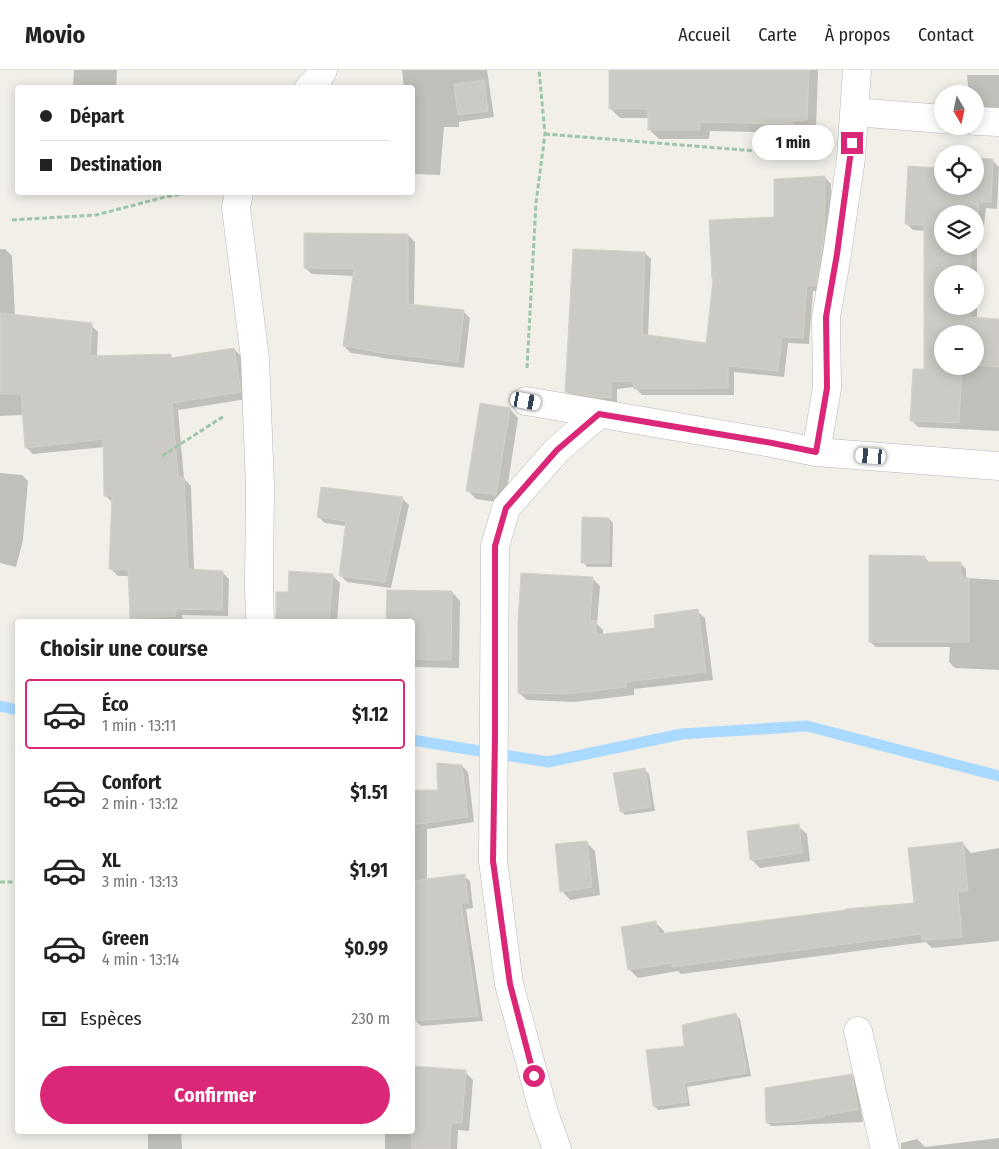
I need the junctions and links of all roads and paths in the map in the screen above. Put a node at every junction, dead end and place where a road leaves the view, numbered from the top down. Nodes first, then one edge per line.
1 (324, 70) edge
2 (539, 70) edge
3 (857, 70) edge
4 (312, 85) edge
5 (855, 112) junction
6 (934, 117) edge
7 (984, 121) edge
8 (999, 122) edge
9 (545, 134) junction
10 (851, 158) junction
11 (176, 195) edge
12 (239, 195) edge
13 (12, 220) dead end
14 (257, 396) junction
15 (526, 401) joint
16 (599, 414) junction
17 (816, 452) junction
18 (162, 456) dead end
19 (999, 466) edge
20 (260, 619) edge
21 (0, 882) edge
22 (15, 882) edge
23 (858, 1030) dead end
24 (557, 1149) edge
25 (885, 1149) edge

1 - 4 street
2 - 9 path
3 - 5 street
5 - 6 street
5 - 10 street
7 - 8 street
9 - 10 path
9 - 15 path
10 - 17 street
11 - 13 path
12 - 14 street
14 - 18 path
14 - 20 street
15 - 16 street
16 - 17 street
16 - 24 street
17 - 19 street
21 - 22 path
23 - 25 street

